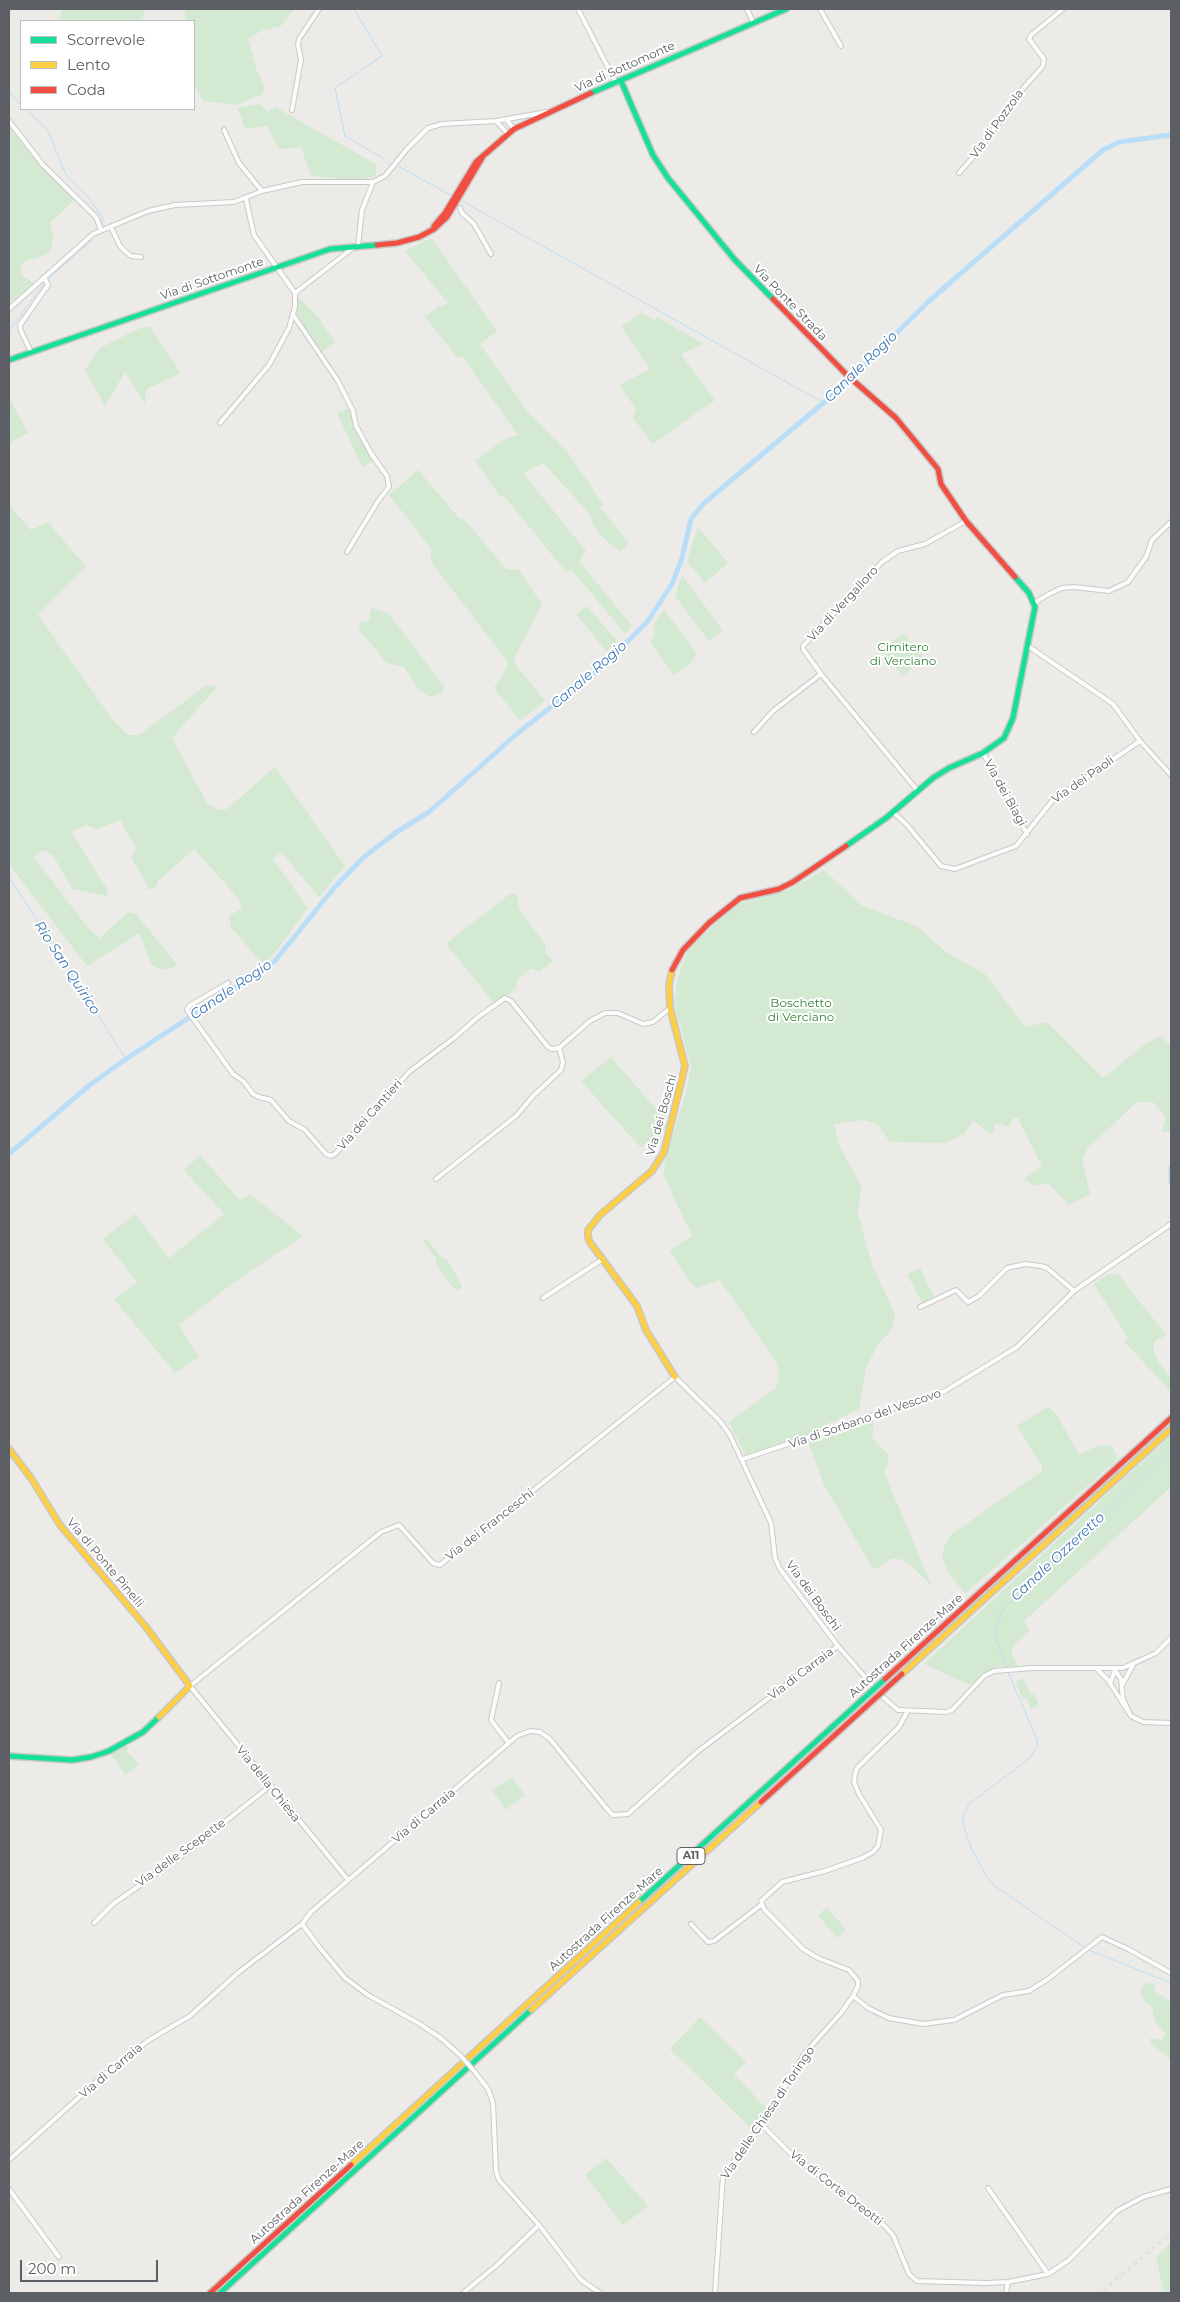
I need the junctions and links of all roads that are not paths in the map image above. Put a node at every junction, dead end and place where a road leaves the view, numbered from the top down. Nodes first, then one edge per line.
1 (319, 9) edge
2 (578, 9) edge
3 (747, 9) edge
4 (786, 9) edge
5 (820, 9) edge
6 (1063, 9) edge
7 (752, 22) junction
8 (841, 46) dead end
9 (618, 82) junction
10 (292, 110) dead end
11 (549, 111) junction
12 (506, 119) junction
13 (9, 121) edge
14 (496, 121) junction
15 (514, 129) junction
16 (224, 130) dead end
17 (508, 134) junction
18 (482, 158) junction
19 (959, 173) dead end
20 (373, 182) junction
21 (262, 192) junction
22 (246, 199) junction
23 (458, 200) junction
24 (111, 227) junction
25 (101, 230) junction
26 (425, 234) junction
27 (356, 246) junction
28 (491, 254) dead end
29 (140, 257) dead end
30 (276, 268) junction
31 (44, 278) junction
32 (295, 293) junction
33 (9, 309) edge
34 (294, 316) junction
35 (31, 352) junction
36 (9, 360) edge
37 (220, 423) dead end
38 (966, 521) junction
39 (1171, 522) edge
40 (347, 552) dead end
41 (1034, 603) junction
42 (1028, 646) junction
43 (821, 674) junction
44 (754, 732) dead end
45 (1140, 741) junction
46 (983, 753) junction
47 (1171, 775) edge
48 (917, 790) junction
49 (893, 812) junction
50 (1027, 834) junction
51 (228, 983) dead end
52 (670, 1008) junction
53 (559, 1048) junction
54 (436, 1179) dead end
55 (1171, 1224) edge
56 (603, 1259) junction
57 (1074, 1291) junction
58 (543, 1298) dead end
59 (920, 1307) dead end
60 (675, 1377) junction
61 (1171, 1418) edge
62 (1171, 1429) edge
63 (9, 1449) edge
64 (743, 1459) junction
65 (1171, 1638) edge
66 (838, 1646) junction
67 (1133, 1665) junction
68 (1098, 1670) junction
69 (1115, 1670) junction
70 (499, 1683) dead end
71 (871, 1684) dead end
72 (1110, 1684) junction
73 (1122, 1685) junction
74 (190, 1686) junction
75 (884, 1698) dead end
76 (907, 1712) junction
77 (1131, 1716) junction
78 (1171, 1723) edge
79 (508, 1742) junction
80 (9, 1756) edge
81 (270, 1786) junction
82 (348, 1880) junction
83 (762, 1905) junction
84 (94, 1923) dead end
85 (302, 1924) junction
86 (691, 1924) dead end
87 (1171, 1973) edge
88 (853, 1996) junction
89 (762, 2125) junction
90 (9, 2160) edge
91 (988, 2188) dead end
92 (9, 2189) edge
93 (1171, 2189) edge
94 (539, 2225) junction
95 (59, 2257) dead end
96 (1048, 2274) junction
97 (1008, 2282) junction
98 (592, 2292) edge
99 (210, 2293) edge
100 (220, 2293) edge
101 (463, 2293) edge
102 (600, 2293) edge
103 (715, 2293) edge
104 (1006, 2293) edge

1 - 10 street
2 - 9 street
3 - 7 street
4 - 7 main road, Via di Sottomonte
5 - 8 street
6 - 19 street, Via di Pozzola
7 - 9 main road, Via di Sottomonte
9 - 11 main road, Via di Sottomonte
9 - 38 main road, Via Ponte Strada
11 - 12 street
11 - 15 main road, Via di Sottomonte
12 - 14 street
12 - 15 street
13 - 25 street
14 - 17 street
14 - 20 street
15 - 17 main road, Via di Sottomonte
16 - 21 street
17 - 18 main road, Via di Sottomonte
18 - 23 main road, Via di Sottomonte
18 - 26 main road, Via di Sottomonte
20 - 21 street
20 - 27 street
21 - 22 street
22 - 24 street
22 - 30 street
23 - 26 main road, Via di Sottomonte
23 - 28 street
24 - 25 street
24 - 29 street
25 - 31 street
26 - 27 main road, Via di Sottomonte
27 - 30 main road, Via di Sottomonte
27 - 32 street
30 - 32 street
30 - 35 main road, Via di Sottomonte
31 - 33 street
31 - 35 street
32 - 34 street
34 - 37 street
34 - 40 street
35 - 36 main road, Via di Sottomonte
38 - 41 main road, Via Ponte Strada
38 - 43 street, Via di Vergalloro
39 - 41 street
41 - 42 main road, Via dei Boschi
42 - 45 street
42 - 46 main road, Via dei Boschi
43 - 44 street
43 - 48 street, Via di Vergalloro
45 - 47 street
45 - 50 street, Via dei Paoli
46 - 48 main road, Via dei Boschi
46 - 50 street, Via dei Biagi
48 - 49 main road, Via dei Boschi
49 - 50 street, Via dei Paoli
49 - 52 main road, Via dei Boschi
51 - 53 street, Via dei Cantieri
52 - 53 street
52 - 56 main road, Via dei Boschi
53 - 54 street
55 - 57 street, Via di Sorbano del Vescovo
56 - 58 street
56 - 60 main road, Via dei Boschi
57 - 59 street
57 - 64 street, Via di Sorbano del Vescovo
60 - 64 street, Via dei Boschi
60 - 74 street, Via dei Franceschi
61 - 99 main road, Autostrada Firenze-Mare / A11
62 - 100 main road, Autostrada Firenze-Mare / A11
63 - 74 main road, Via di Ponte Pinelli
64 - 66 street, Via dei Boschi
65 - 67 street
66 - 71 street, Via dei Boschi
66 - 79 street, Via di Carraia
67 - 69 street
67 - 73 street
68 - 69 street
68 - 72 street
68 - 76 street
69 - 72 street
69 - 73 street
70 - 79 street
72 - 77 street
73 - 77 street
74 - 80 main road
74 - 81 street, Via della Chiesa
75 - 76 street
76 - 83 street
77 - 78 street
79 - 82 street, Via di Carraia
81 - 82 street, Via della Chiesa
81 - 84 street, Via delle Scepette
82 - 85 street, Via di Carraia
83 - 86 street
83 - 88 street
85 - 90 street, Via di Carraia
85 - 94 street, bridge
87 - 88 street
88 - 89 street, Via delle Chiesa di Toringo
89 - 97 street, Via di Corte Dreotti
89 - 103 street, Via delle Chiesa di Toringo
91 - 96 street
92 - 95 street
93 - 96 street
94 - 98 street
94 - 101 street
96 - 97 street
97 - 104 street
98 - 102 street

